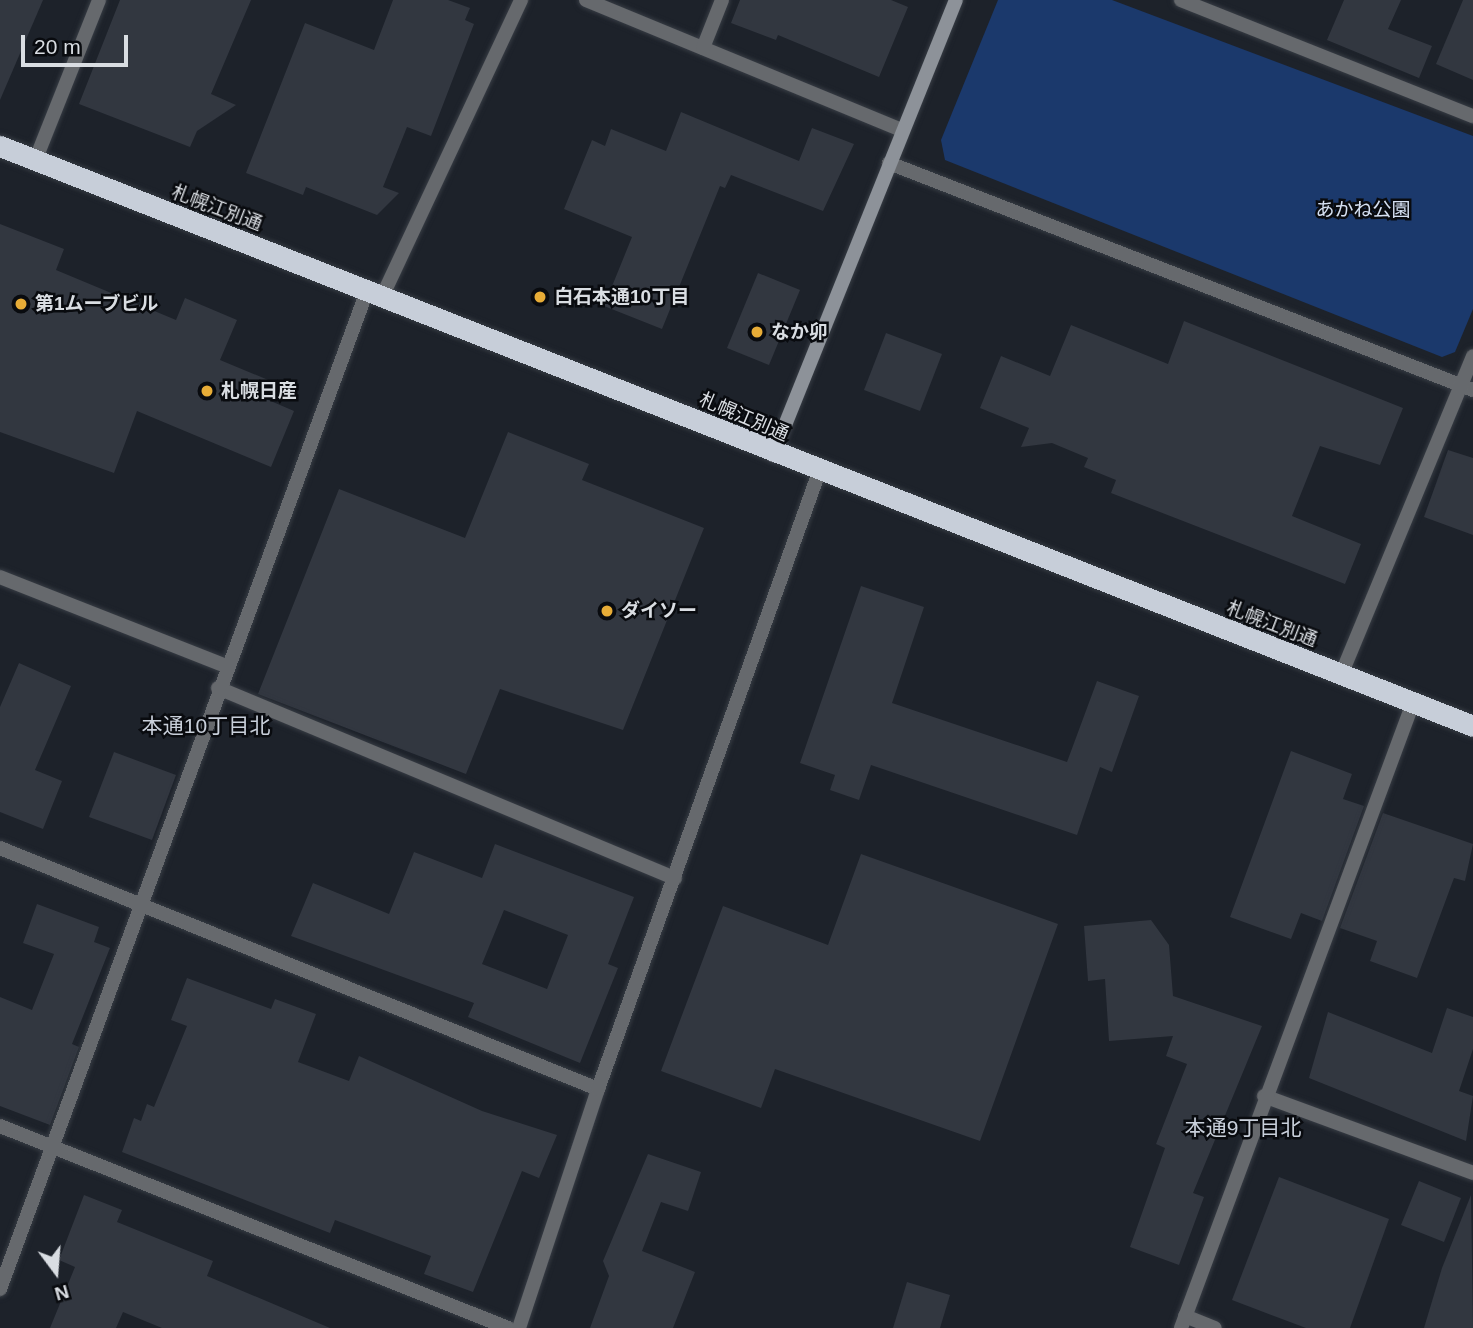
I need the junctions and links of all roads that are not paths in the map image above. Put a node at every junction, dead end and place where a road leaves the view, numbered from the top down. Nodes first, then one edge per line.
1 (99, 0) edge
2 (521, 0) edge
3 (586, 0) edge
4 (722, 0) edge
5 (956, 0) edge
6 (1181, 0) edge
7 (703, 48) junction
8 (1473, 116) edge
9 (902, 130) junction
10 (0, 146) edge
11 (35, 161) junction
12 (889, 163) junction
13 (374, 294) junction
14 (1473, 356) edge
15 (1467, 388) edge
16 (772, 455) junction
17 (819, 472) junction
18 (0, 577) edge
19 (226, 666) junction
20 (1341, 675) junction
21 (218, 688) junction
22 (1413, 702) junction
23 (1473, 726) edge
24 (0, 848) edge
25 (675, 878) junction
26 (145, 906) junction
27 (598, 1089) junction
28 (1264, 1096) junction
29 (0, 1126) edge
30 (51, 1147) junction
31 (1473, 1173) edge
32 (0, 1289) edge
33 (1183, 1322) edge
34 (508, 1328) edge
35 (519, 1328) edge
36 (1215, 1328) edge

1 - 11 street
2 - 13 street
3 - 7 street
4 - 7 street
5 - 9 street
6 - 8 street
7 - 9 street
9 - 12 street
10 - 11 highway, 札幌江別通
11 - 13 highway, 札幌江別通
12 - 15 street
12 - 16 street
13 - 16 highway, 札幌江別通
13 - 19 street
14 - 15 street
15 - 20 street
16 - 17 highway, 札幌江別通
17 - 20 highway, 札幌江別通
17 - 25 street
18 - 19 street
19 - 21 street
20 - 22 highway, 札幌江別通
21 - 25 street
21 - 26 street
22 - 23 highway, 札幌江別通
22 - 28 street
24 - 26 street
25 - 27 street
26 - 27 street
26 - 30 street
27 - 35 street
28 - 31 street
28 - 33 street
29 - 30 street
30 - 32 street
30 - 34 street
33 - 36 street

